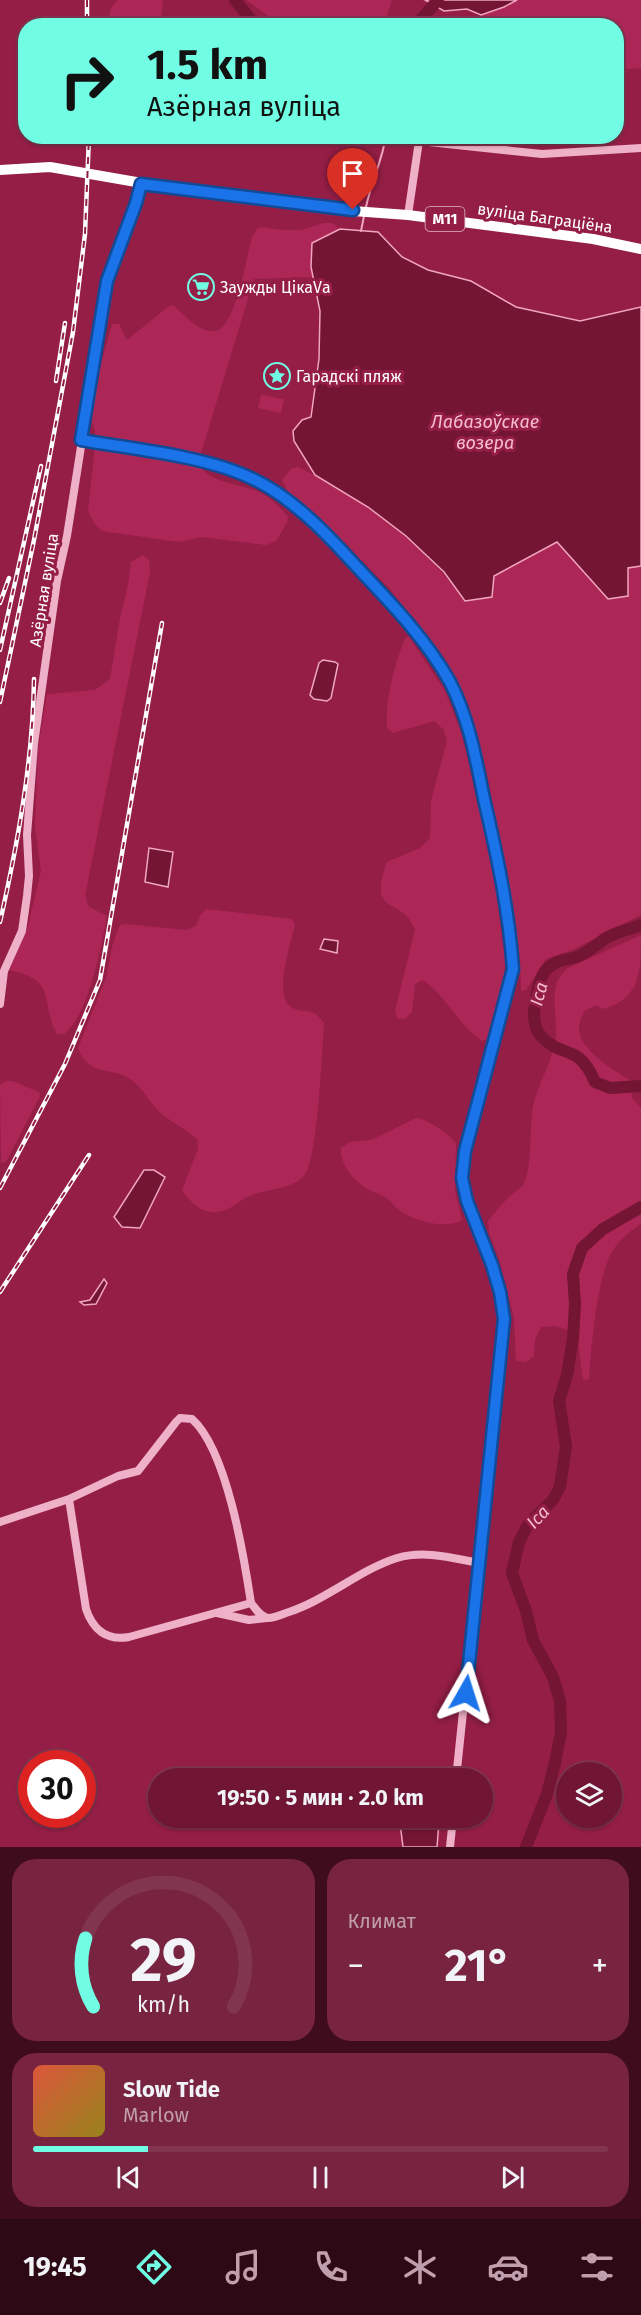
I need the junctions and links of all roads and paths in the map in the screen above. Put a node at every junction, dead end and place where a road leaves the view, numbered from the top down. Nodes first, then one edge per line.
1 (419, 144) edge
2 (447, 144) edge
3 (641, 148) edge
4 (0, 170) edge
5 (141, 184) junction
6 (408, 215) junction
7 (641, 249) edge
8 (81, 440) junction
9 (0, 1004) edge
10 (69, 1499) junction
11 (0, 1522) edge
12 (479, 1563) junction
13 (251, 1603) junction
14 (216, 1612) junction
15 (269, 1618) junction
16 (457, 1768) edge
17 (452, 1828) edge
18 (450, 1847) edge

1 - 6 street
2 - 3 street
4 - 5 highway, вуліца Баграціёна / М11
5 - 6 highway, вуліца Баграціёна / М11
5 - 8 street, Азёрная вуліца
6 - 7 highway, вуліца Баграціёна / М11
8 - 9 street, Азёрная вуліца
8 - 12 street
10 - 11 street
10 - 13 street
10 - 14 street
12 - 15 street
12 - 16 street
13 - 14 street
13 - 15 street
14 - 15 street
17 - 18 street

